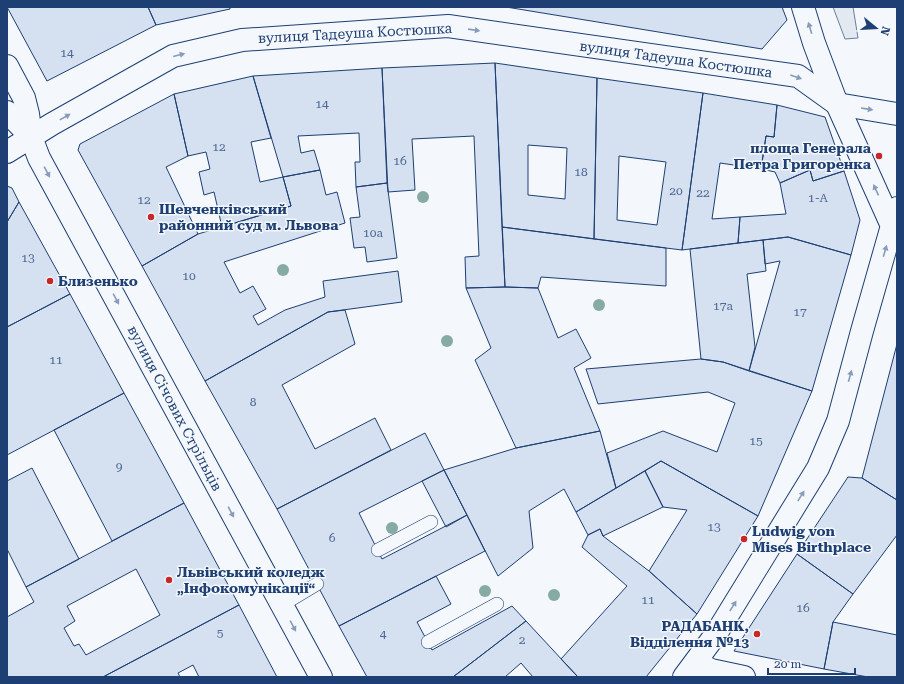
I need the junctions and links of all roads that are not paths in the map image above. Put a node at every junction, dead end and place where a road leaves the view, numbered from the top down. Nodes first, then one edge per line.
1 (803, 7) edge
2 (7, 66) edge
3 (837, 104) junction
4 (7, 112) edge
5 (897, 114) edge
6 (31, 137) junction
7 (7, 152) edge
8 (895, 217) edge
9 (431, 522) dead end
10 (378, 550) dead end
11 (317, 584) dead end
12 (497, 604) dead end
13 (282, 605) junction
14 (428, 642) dead end
15 (690, 670) edge
16 (321, 677) edge
17 (744, 677) edge

3 -> 1 street
2 - 6 street, вулиця Січових Стрільців
3 -> 5 street
6 -> 3 street, вулиця Тадеуша Костюшка
8 -> 3 street
4 - 6 street, вулиця Січових Стрільців
6 - 7 street, вулиця Тадеуша Костюшка
6 -> 13 street, вулиця Січових Стрільців
15 -> 8 street
9 - 10 lane
11 - 13 lane
12 - 14 lane
13 -> 16 street, вулиця Січових Стрільців
15 - 17 street

